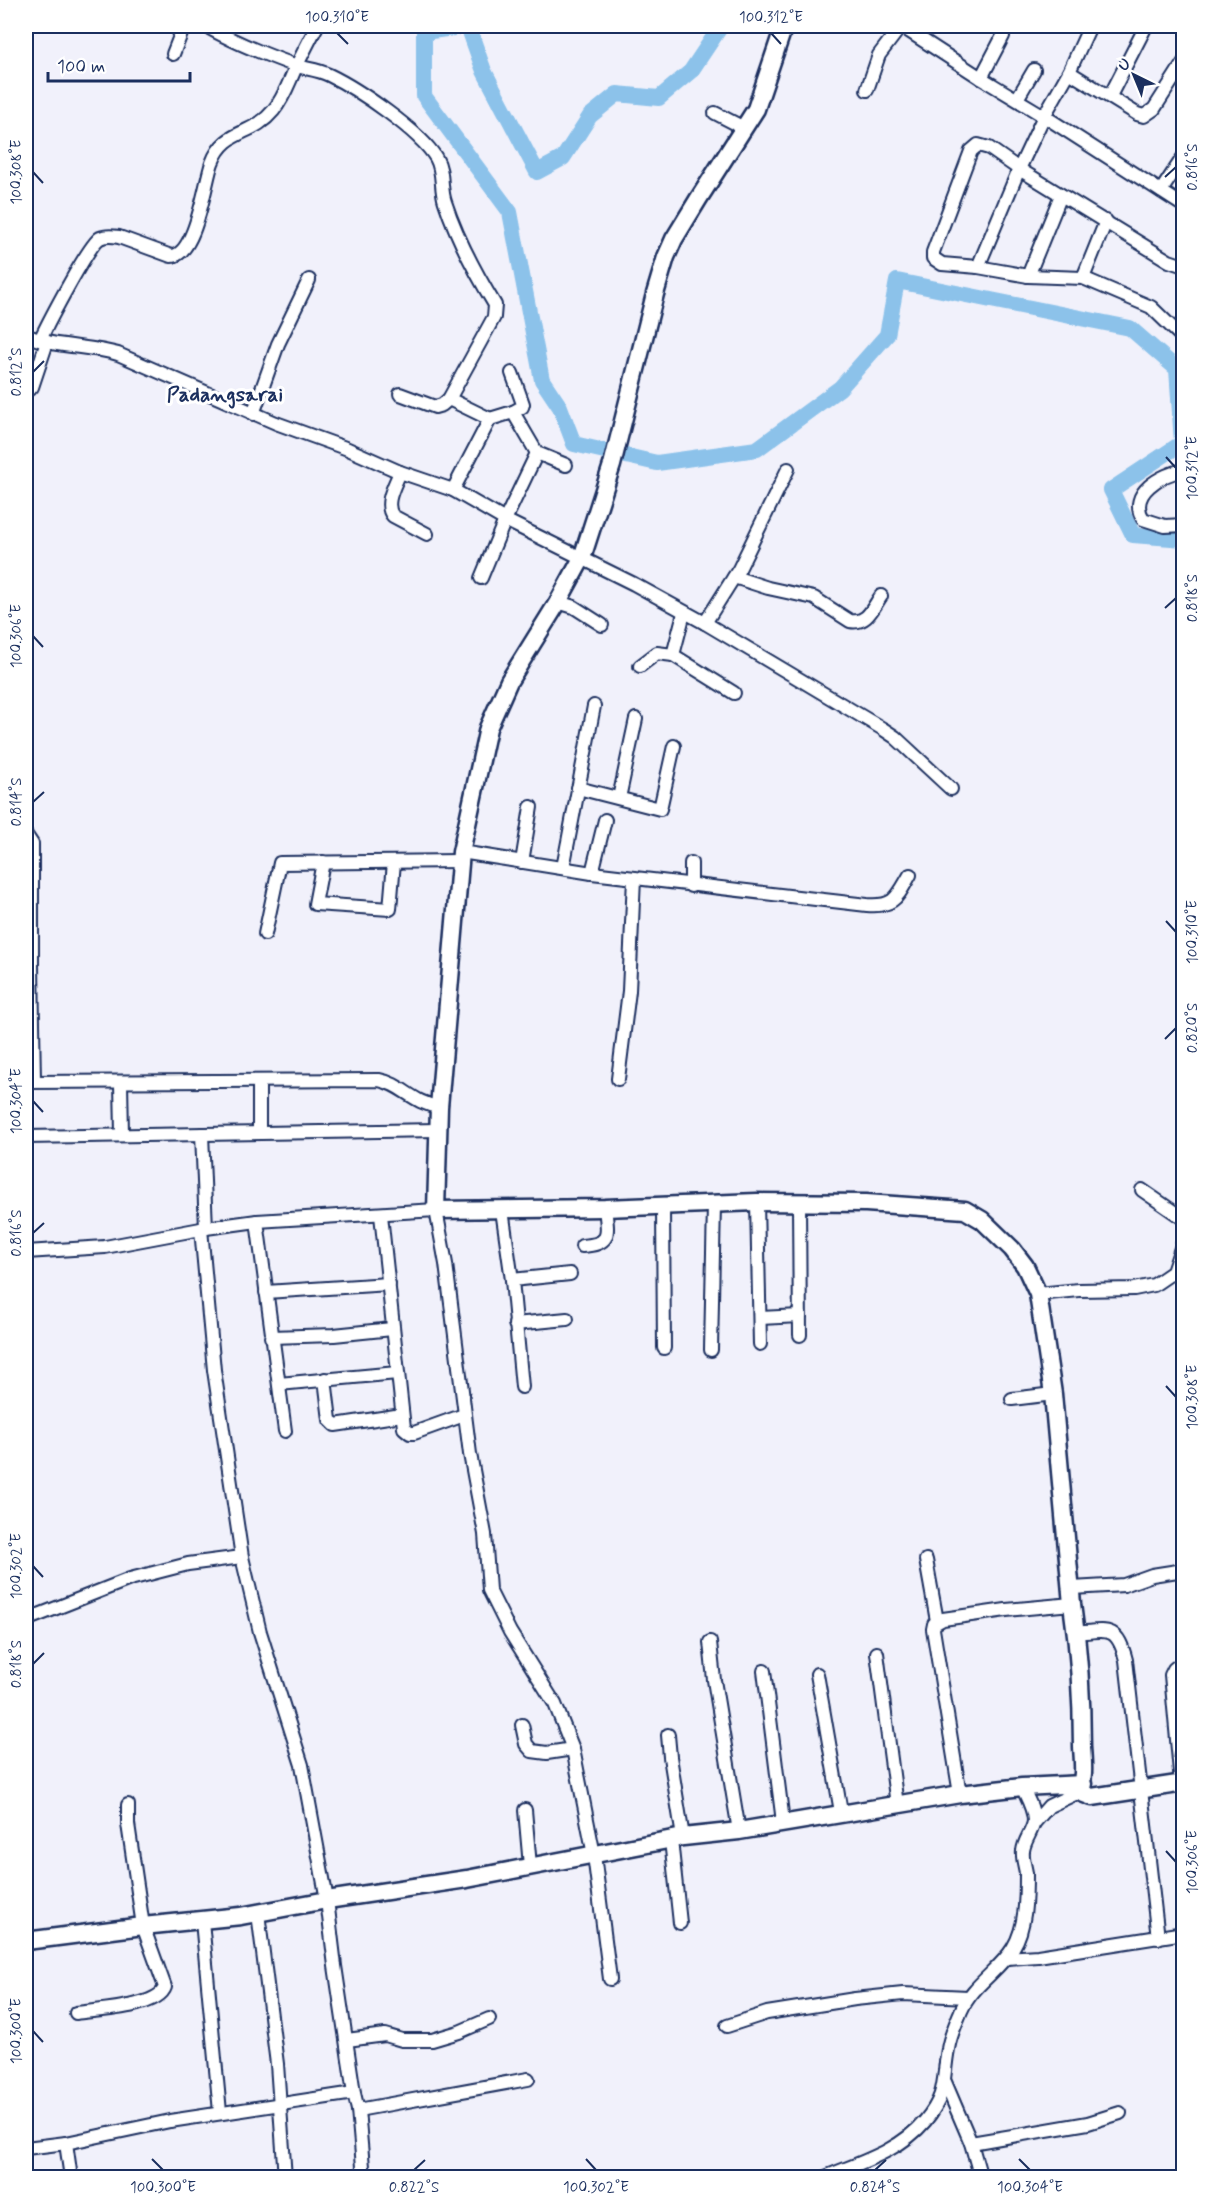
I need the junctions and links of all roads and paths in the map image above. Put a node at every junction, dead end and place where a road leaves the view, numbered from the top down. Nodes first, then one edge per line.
1 (184, 26) edge
2 (206, 26) edge
3 (317, 26) edge
4 (784, 26) edge
5 (901, 26) edge
6 (1090, 26) edge
7 (1146, 26) edge
8 (225, 31) edge
9 (1003, 36) dead end
10 (173, 54) dead end
11 (1184, 62) edge
12 (296, 66) junction
13 (1034, 70) dead end
14 (1069, 72) junction
15 (981, 78) junction
16 (867, 90) dead end
17 (1110, 96) junction
18 (1017, 99) junction
19 (715, 113) dead end
20 (1044, 116) junction
21 (744, 128) junction
22 (1184, 156) edge
23 (1019, 169) junction
24 (1161, 191) junction
25 (1061, 195) junction
26 (1184, 206) edge
27 (1106, 221) junction
28 (1184, 266) edge
29 (978, 267) junction
30 (1028, 276) junction
31 (1083, 278) junction
32 (309, 280) dead end
33 (26, 335) edge
34 (1184, 339) edge
35 (44, 341) junction
36 (512, 373) dead end
37 (26, 391) edge
38 (400, 394) dead end
39 (449, 399) junction
40 (513, 412) junction
41 (253, 414) junction
42 (490, 419) junction
43 (537, 453) junction
44 (566, 465) dead end
45 (788, 469) dead end
46 (1184, 470) edge
47 (400, 472) junction
48 (453, 490) junction
49 (505, 520) junction
50 (1184, 525) edge
51 (427, 534) dead end
52 (582, 558) junction
53 (734, 577) junction
54 (481, 578) dead end
55 (880, 596) dead end
56 (558, 602) junction
57 (684, 613) junction
58 (705, 623) junction
59 (602, 626) dead end
60 (674, 655) junction
61 (640, 666) dead end
62 (734, 693) dead end
63 (594, 706) dead end
64 (636, 719) dead end
65 (674, 746) dead end
66 (578, 788) junction
67 (951, 789) dead end
68 (619, 798) junction
69 (531, 807) dead end
70 (605, 819) dead end
71 (26, 835) edge
72 (460, 857) junction
73 (323, 862) junction
74 (394, 862) junction
75 (522, 862) junction
76 (691, 863) dead end
77 (563, 868) junction
78 (592, 873) junction
79 (910, 875) dead end
80 (634, 878) junction
81 (691, 886) junction
82 (266, 934) dead end
83 (29, 965) edge
84 (618, 1079) dead end
85 (30, 1081) edge
86 (259, 1081) junction
87 (121, 1082) junction
88 (439, 1107) junction
89 (438, 1130) junction
90 (260, 1132) junction
91 (122, 1134) junction
92 (202, 1134) junction
93 (26, 1137) edge
94 (1142, 1190) dead end
95 (757, 1202) junction
96 (799, 1203) junction
97 (714, 1204) junction
98 (663, 1206) junction
99 (605, 1208) junction
100 (436, 1210) junction
101 (502, 1210) junction
102 (381, 1215) junction
103 (1184, 1219) edge
104 (258, 1221) junction
105 (203, 1229) junction
106 (1184, 1239) edge
107 (582, 1246) dead end
108 (1181, 1251) edge
109 (26, 1252) edge
110 (570, 1274) dead end
111 (512, 1280) junction
112 (389, 1284) junction
113 (266, 1292) junction
114 (1038, 1294) junction
115 (800, 1316) junction
116 (760, 1318) junction
117 (567, 1319) dead end
118 (515, 1324) junction
119 (392, 1329) junction
120 (800, 1335) dead end
121 (271, 1337) junction
122 (760, 1344) dead end
123 (664, 1348) dead end
124 (711, 1350) dead end
125 (397, 1373) junction
126 (325, 1379) junction
127 (279, 1384) junction
128 (522, 1387) dead end
129 (1053, 1394) junction
130 (1011, 1399) dead end
131 (402, 1415) junction
132 (464, 1415) junction
133 (285, 1431) dead end
134 (242, 1557) junction
135 (926, 1560) dead end
136 (1184, 1570) edge
137 (1072, 1596) junction
138 (26, 1620) edge
139 (937, 1621) junction
140 (1076, 1633) junction
141 (710, 1642) dead end
142 (877, 1653) dead end
143 (1184, 1661) edge
144 (764, 1671) dead end
145 (818, 1674) dead end
146 (522, 1725) dead end
147 (668, 1735) dead end
148 (573, 1749) junction
149 (1182, 1783) edge
150 (1022, 1788) junction
151 (1081, 1788) junction
152 (1142, 1790) junction
153 (960, 1794) junction
154 (128, 1805) dead end
155 (897, 1805) junction
156 (525, 1810) dead end
157 (841, 1812) junction
158 (783, 1822) junction
159 (1034, 1823) junction
160 (739, 1831) junction
161 (677, 1838) junction
162 (594, 1855) junction
163 (530, 1866) junction
164 (327, 1900) junction
165 (258, 1913) junction
166 (202, 1921) junction
167 (680, 1923) dead end
168 (143, 1926) junction
169 (1184, 1933) edge
170 (1158, 1938) junction
171 (26, 1941) edge
172 (1007, 1958) junction
173 (610, 1980) dead end
174 (968, 1997) junction
175 (76, 2013) dead end
176 (489, 2019) dead end
177 (727, 2026) dead end
178 (347, 2040) junction
179 (528, 2079) dead end
180 (945, 2082) junction
181 (354, 2093) junction
182 (279, 2104) junction
183 (358, 2110) junction
184 (220, 2112) junction
185 (1120, 2113) dead end
186 (66, 2143) junction
187 (971, 2143) junction
188 (26, 2148) edge
189 (71, 2178) edge
190 (285, 2178) edge
191 (364, 2178) edge
192 (823, 2178) edge
193 (981, 2178) edge

1 - 10 street
2 - 8 street
3 - 12 street
4 - 21 street
5 - 15 street
5 - 16 street
6 - 14 street
7 - 17 street
8 - 12 street
9 - 15 street
11 - 17 street
12 - 35 street
12 - 39 street
13 - 18 street
14 - 17 street
14 - 20 street
15 - 18 street
18 - 20 street
19 - 21 street
20 - 23 street
20 - 24 street
21 - 52 street
22 - 24 street
23 - 25 street
23 - 29 street
23 - 29 street
24 - 26 street
25 - 27 street
25 - 30 street
27 - 28 street
27 - 31 street
29 - 30 street
30 - 31 street
31 - 34 street
32 - 41 street
33 - 35 street
35 - 37 street
35 - 41 street
36 - 40 street
38 - 39 street
39 - 42 street
40 - 42 street
40 - 43 street
41 - 47 street
42 - 48 street
43 - 44 street
43 - 49 street
45 - 53 street
46 - 50 street
47 - 48 street
47 - 51 street
48 - 49 street
49 - 52 street
49 - 54 street
52 - 56 street
52 - 57 street
53 - 55 street
53 - 58 street
56 - 59 street
56 - 72 street
57 - 58 street
57 - 60 street
58 - 67 street
60 - 61 street
60 - 62 street
63 - 66 street
64 - 68 street
65 - 68 street
66 - 68 street
66 - 77 street
69 - 75 street
70 - 78 street
71 - 83 street
72 - 74 street
72 - 75 street
72 - 88 street
73 - 74 street
73 - 74 street
73 - 82 street
75 - 77 street
76 - 81 street
77 - 78 street
78 - 80 street
79 - 81 street
80 - 81 street
80 - 84 street
83 - 85 street
85 - 87 street
86 - 87 street
86 - 88 street
86 - 90 street
87 - 91 street
88 - 89 street
89 - 90 street
89 - 100 street
90 - 92 street
91 - 92 street
91 - 93 street
92 - 105 street
94 - 103 street
95 - 96 street
95 - 97 street
95 - 116 street
96 - 114 street
96 - 115 street
97 - 98 street
97 - 124 street
98 - 99 street
98 - 123 street
99 - 101 street
99 - 107 street
100 - 101 street
100 - 102 street
100 - 132 street
101 - 111 street
102 - 104 street
102 - 112 street
104 - 105 street
104 - 113 street
105 - 109 street
105 - 134 street
106 - 108 street
108 - 114 street
110 - 111 street
111 - 118 street
112 - 113 street
112 - 119 street
113 - 121 street
114 - 129 street
115 - 116 street
115 - 120 street
116 - 122 street
117 - 118 street
118 - 128 street
119 - 121 street
119 - 125 street
121 - 127 street
125 - 126 street
125 - 131 street
126 - 127 street
126 - 131 street
127 - 133 street
129 - 130 street
129 - 137 street
131 - 132 street
132 - 148 street
134 - 138 street
134 - 164 street
135 - 139 street
136 - 137 street
137 - 139 street
137 - 140 street
139 - 153 street
140 - 151 street
140 - 152 street
141 - 160 street
142 - 155 street
143 - 149 street
144 - 158 street
145 - 157 street
146 - 148 street
147 - 161 street
148 - 162 street
149 - 152 street
150 - 151 street
150 - 153 street
150 - 159 street
151 - 152 street
151 - 159 street
152 - 170 street
153 - 155 street
154 - 168 street
155 - 157 street
156 - 163 street
157 - 158 street
158 - 160 street
159 - 172 street
160 - 161 street
161 - 162 street
161 - 167 street
162 - 163 street
162 - 173 street
163 - 164 street
164 - 165 street
164 - 178 street
165 - 166 street
165 - 182 street
166 - 168 street
166 - 184 street
168 - 171 street
168 - 175 street
169 - 170 street
170 - 172 street
172 - 174 street
174 - 177 street
174 - 180 street
176 - 178 street
178 - 181 street
179 - 183 street
180 - 187 street
180 - 192 street
181 - 182 street
181 - 183 street
182 - 184 street
182 - 190 street
183 - 191 street
184 - 186 street
185 - 187 street
186 - 188 street
186 - 189 street
187 - 193 street

